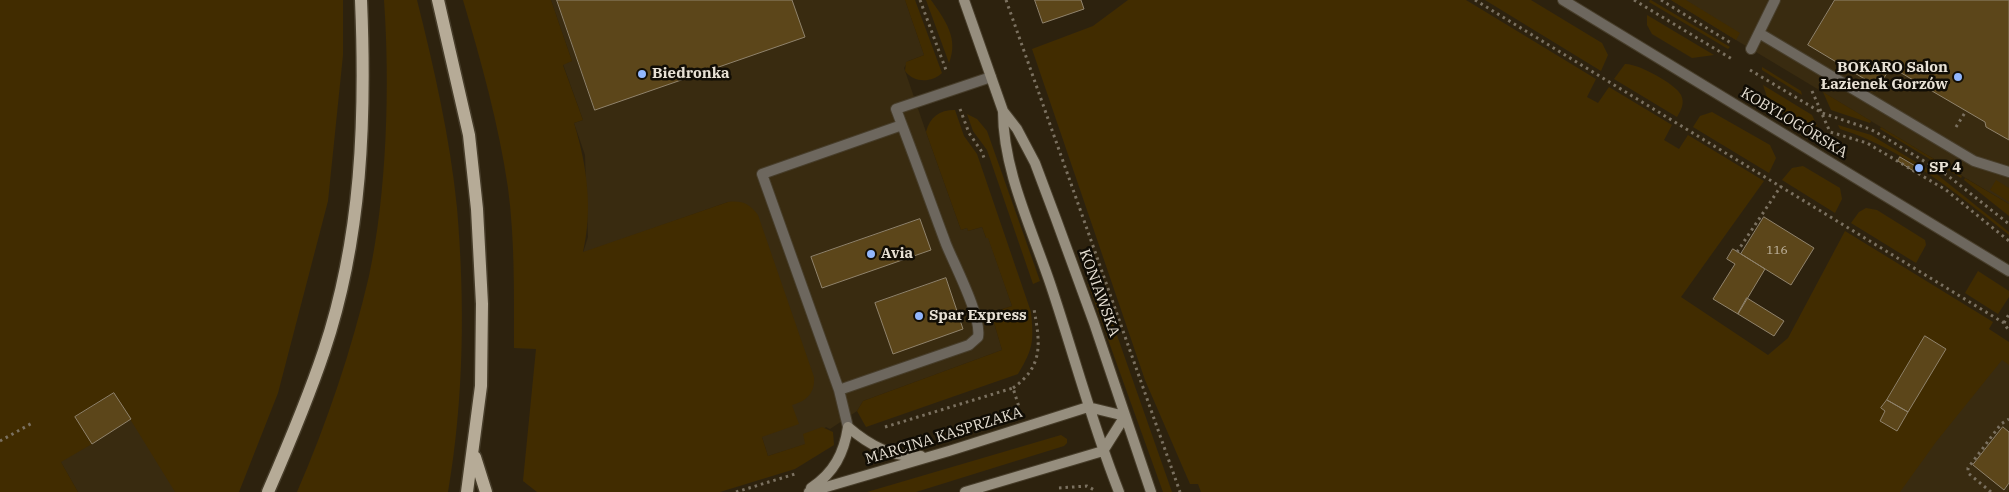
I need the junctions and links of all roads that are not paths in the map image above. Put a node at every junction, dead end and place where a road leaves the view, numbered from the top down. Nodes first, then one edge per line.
1 (361, 0) edge
2 (438, 0) edge
3 (964, 0) edge
4 (1563, 0) edge
5 (1775, 0) edge
6 (1759, 33) junction
7 (1751, 49) dead end
8 (991, 76) junction
9 (1003, 111) junction
10 (902, 125) junction
11 (2009, 172) edge
12 (2009, 271) edge
13 (839, 390) junction
14 (1088, 407) junction
15 (1125, 416) junction
16 (848, 427) junction
17 (949, 451) junction
18 (1103, 451) junction
19 (473, 452) junction
20 (268, 492) edge
21 (467, 492) edge
22 (486, 492) edge
23 (804, 492) edge
24 (809, 492) edge
25 (965, 492) edge
26 (1119, 492) edge
27 (1151, 492) edge

1 - 20 main road
2 - 19 main road
3 - 8 main road, KONIAWSKA
4 - 12 street, KOBYLOGÓRSKA
5 - 6 street
6 - 7 street
6 - 11 street
8 - 9 main road, KONIAWSKA
8 - 10 street
9 - 14 main road, KONIAWSKA
9 - 15 main road, KONIAWSKA
10 - 13 street
10 - 13 street
13 - 16 street
14 - 15 main road
14 - 17 main road, MARCINA KASPRZAKA
14 - 18 main road, KONIAWSKA
15 - 18 main road
15 - 27 main road, KONIAWSKA
16 - 17 main road
16 - 23 main road
17 - 24 main road, MARCINA KASPRZAKA
18 - 25 main road
18 - 26 main road, KONIAWSKA
19 - 21 main road
19 - 22 main road

